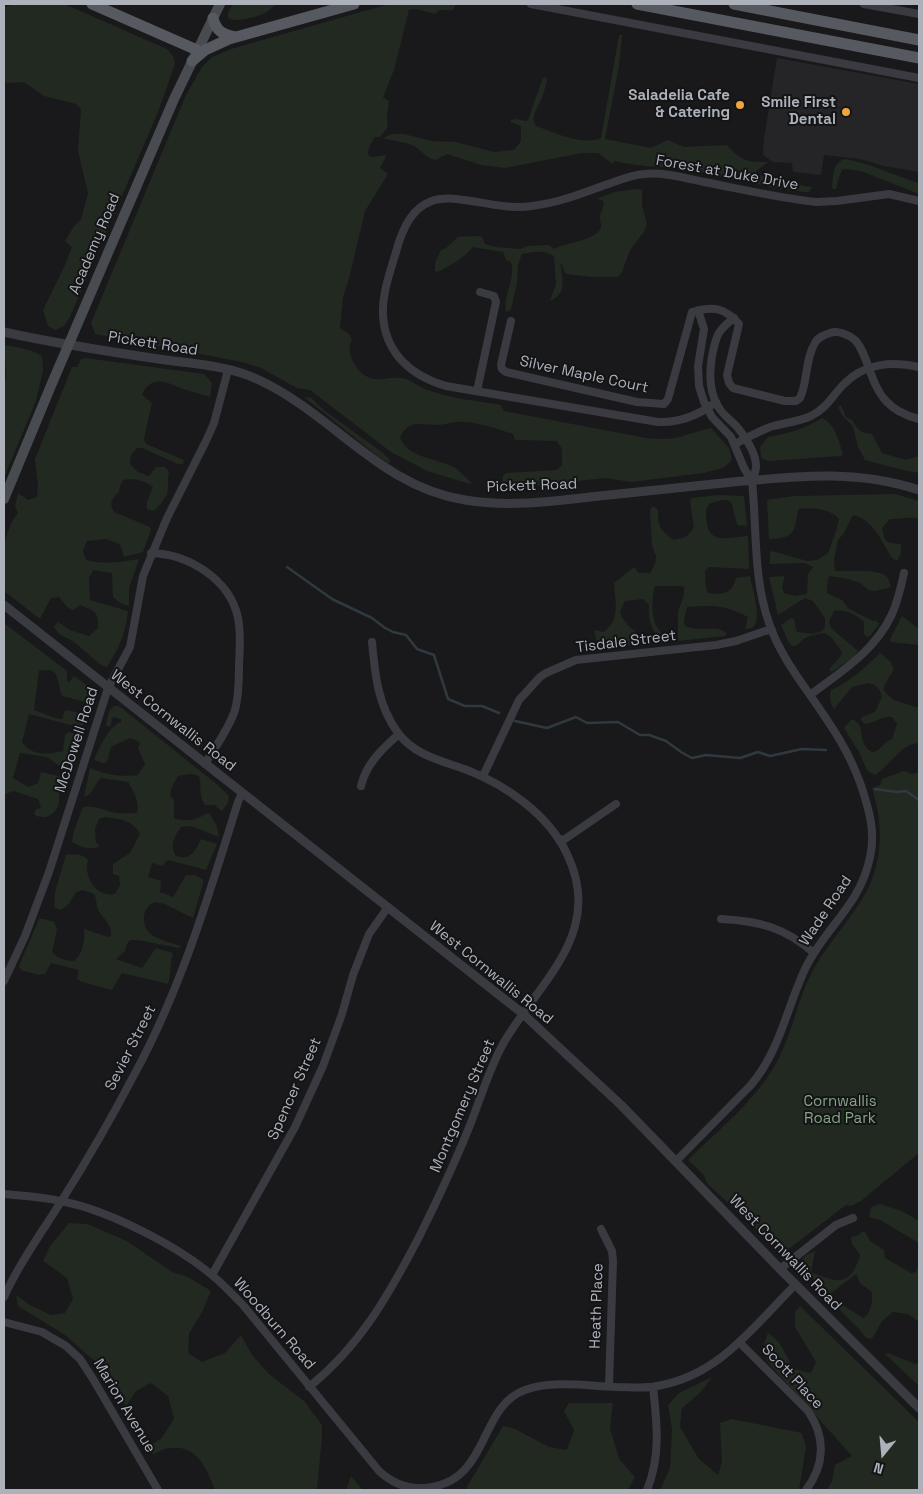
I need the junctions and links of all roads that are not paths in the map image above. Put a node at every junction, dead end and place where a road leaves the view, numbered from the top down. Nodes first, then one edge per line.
1 (92, 4) edge
2 (220, 4) edge
3 (354, 4) edge
4 (531, 4) edge
5 (637, 4) edge
6 (734, 4) edge
7 (864, 4) edge
8 (919, 14) edge
9 (213, 18) junction
10 (236, 37) junction
11 (919, 40) edge
12 (830, 41) junction
13 (197, 50) junction
14 (919, 51) edge
15 (919, 58) edge
16 (192, 61) junction
17 (919, 78) edge
18 (919, 200) edge
19 (480, 292) dead end
20 (698, 310) junction
21 (734, 318) junction
22 (511, 321) dead end
23 (4, 332) edge
24 (68, 345) junction
25 (919, 367) edge
26 (868, 368) junction
27 (228, 370) junction
28 (477, 391) junction
29 (716, 402) junction
30 (706, 410) junction
31 (919, 419) edge
32 (745, 439) junction
33 (735, 444) junction
34 (752, 481) junction
35 (919, 490) edge
36 (4, 499) edge
37 (152, 553) junction
38 (904, 573) dead end
39 (4, 605) edge
40 (772, 630) junction
41 (372, 642) dead end
42 (108, 688) junction
43 (810, 695) junction
44 (399, 734) junction
45 (205, 764) junction
46 (483, 776) junction
47 (361, 786) dead end
48 (242, 793) junction
49 (616, 804) dead end
50 (559, 840) junction
51 (388, 907) junction
52 (721, 919) dead end
53 (814, 953) junction
54 (4, 981) edge
55 (522, 1014) junction
56 (676, 1161) junction
57 (4, 1194) edge
58 (62, 1201) junction
59 (853, 1218) dead end
60 (601, 1229) dead end
61 (780, 1269) junction
62 (212, 1275) junction
63 (795, 1285) junction
64 (4, 1297) edge
65 (4, 1322) edge
66 (739, 1342) junction
67 (609, 1386) junction
68 (309, 1387) junction
69 (653, 1387) junction
70 (919, 1408) edge
71 (448, 1482) junction
72 (408, 1489) edge
73 (158, 1490) edge
74 (452, 1490) edge
75 (647, 1490) edge
76 (806, 1490) edge

1 - 13 main road
2 - 9 main road, Academy Road
3 - 10 main road
4 - 17 street
5 - 12 main road
6 - 11 main road
7 - 8 street
9 - 10 main road
9 - 13 main road, Academy Road
10 - 16 main road
12 - 14 main road
12 - 15 main road
13 - 16 main road, Academy Road
16 - 24 main road, Academy Road
18 - 28 street, Forest at Duke Drive
19 - 28 street
20 - 21 street
20 - 22 street, Silver Maple Court
20 - 30 street
21 - 26 street
21 - 29 street
23 - 24 street, Pickett Road
24 - 27 street, Pickett Road
24 - 36 main road, Academy Road
25 - 26 street
26 - 31 street
26 - 32 street
27 - 34 street, Pickett Road
27 - 37 street, McDowell Road
28 - 30 street, Forest at Duke Drive
29 - 30 street, Forest at Duke Drive
29 - 32 street
30 - 33 street
32 - 33 street
32 - 34 street
33 - 34 street
34 - 35 street, Pickett Road
34 - 40 street, Wade Road
37 - 42 street, McDowell Road
37 - 45 street
38 - 43 street
39 - 42 street, West Cornwallis Road
40 - 43 street, Wade Road
40 - 46 street, Tisdale Street
41 - 44 street, Montgomery Street
42 - 45 street, West Cornwallis Road
42 - 54 street, McDowell Road
43 - 53 street, Wade Road
44 - 46 street, Montgomery Street
44 - 47 street
45 - 48 street, West Cornwallis Road
46 - 50 street, Montgomery Street
48 - 51 street, West Cornwallis Road
48 - 58 street, Sevier Street
49 - 50 street
50 - 55 street, Montgomery Street
51 - 55 street, West Cornwallis Road
51 - 62 street, Spencer Street
52 - 53 street
53 - 56 street, Wade Road
55 - 56 street, West Cornwallis Road
55 - 68 street, Montgomery Street
56 - 61 street, West Cornwallis Road
57 - 58 street, Woodburn Road
58 - 62 street, Woodburn Road
58 - 64 street, Sevier Street
59 - 61 street
60 - 67 street, Heath Place
61 - 63 street, West Cornwallis Road
62 - 68 street, Woodburn Road
63 - 66 street, Woodburn Road
63 - 70 street, West Cornwallis Road
65 - 73 street, Marion Avenue
66 - 69 street, Woodburn Road
66 - 76 street, Scott Place
67 - 69 street, Woodburn Road
67 - 71 street, Woodburn Road
68 - 72 street, Woodburn Road
69 - 75 street
71 - 72 street, Woodburn Road
71 - 74 street

